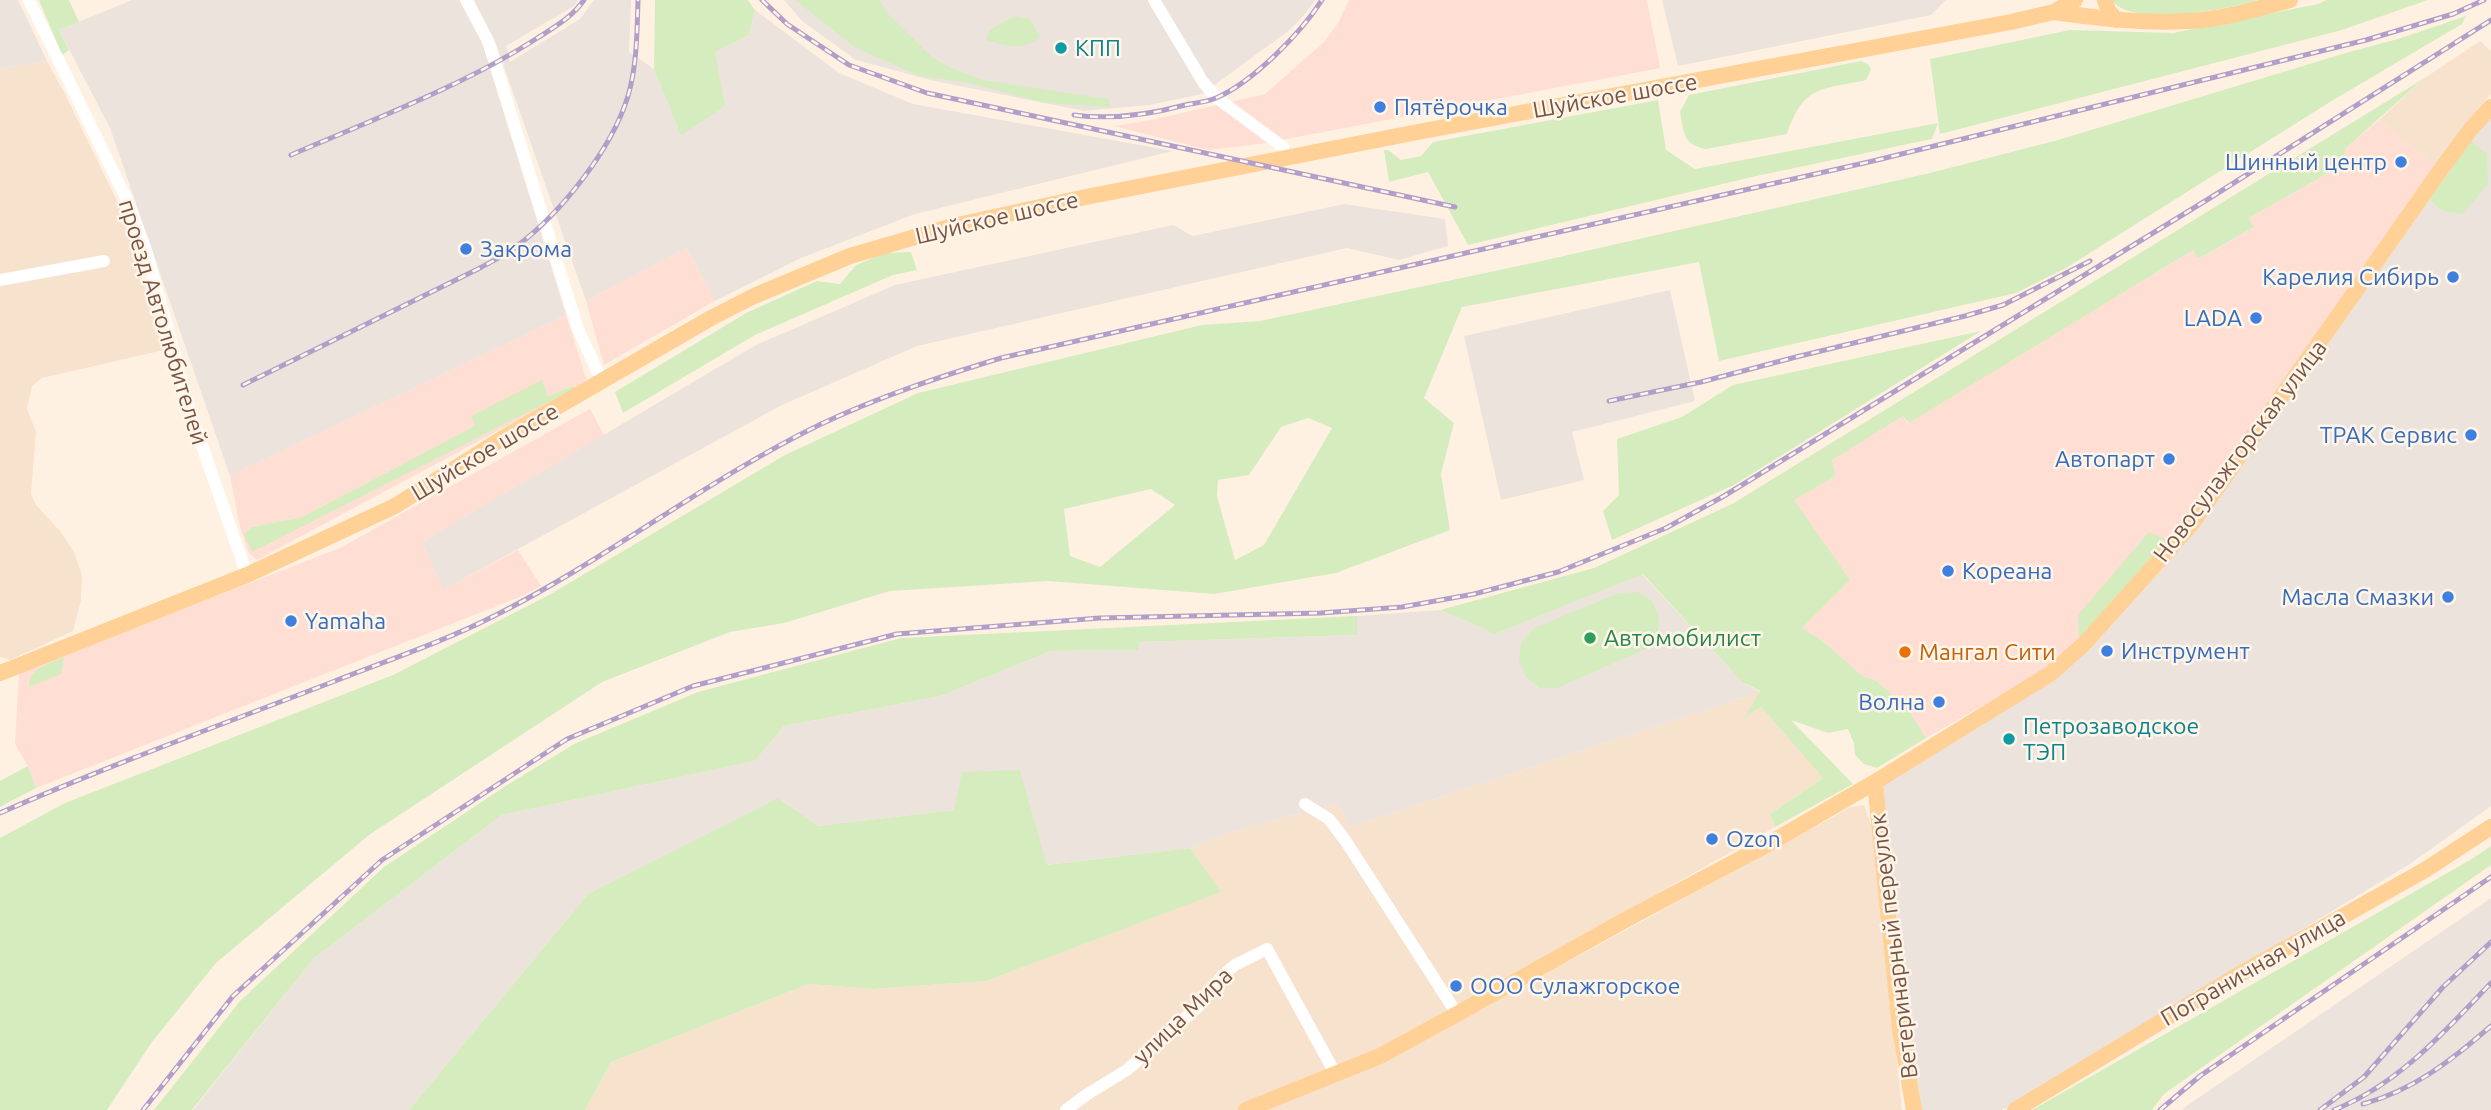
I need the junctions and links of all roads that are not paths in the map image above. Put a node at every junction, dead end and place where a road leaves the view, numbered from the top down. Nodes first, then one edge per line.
1 (29, 0) edge
2 (467, 0) edge
3 (1154, 0) edge
4 (2075, 0) edge
5 (2105, 0) edge
6 (2290, 0) edge
7 (2054, 12) junction
8 (2116, 20) junction
9 (2491, 107) edge
10 (1286, 158) junction
11 (104, 261) dead end
12 (0, 280) edge
13 (601, 381) junction
14 (247, 575) junction
15 (0, 673) edge
16 (1875, 782) junction
17 (1305, 804) dead end
18 (2491, 827) edge
19 (1457, 1014) junction
20 (1335, 1073) junction
21 (1066, 1110) edge
22 (1246, 1110) edge
23 (1914, 1110) edge
24 (2015, 1110) edge

1 - 14 street, проезд Автолюбителей
2 - 13 street
3 - 10 street
4 - 7 main road, Шуйское шоссе
5 - 8 main road
6 - 8 main road
7 - 8 main road
7 - 10 main road, Шуйское шоссе
9 - 16 main road, Новосулажгорская улица
10 - 13 main road, Шуйское шоссе
11 - 12 street
13 - 14 main road, Шуйское шоссе
14 - 15 main road, Шуйское шоссе
16 - 19 main road, Новосулажгорская улица
16 - 23 main road, Ветеринарный переулок
17 - 19 street
18 - 24 main road, Пограничная улица
19 - 20 main road, Новосулажгорская улица
20 - 21 street, улица Мира
20 - 22 main road, Новосулажгорская улица

